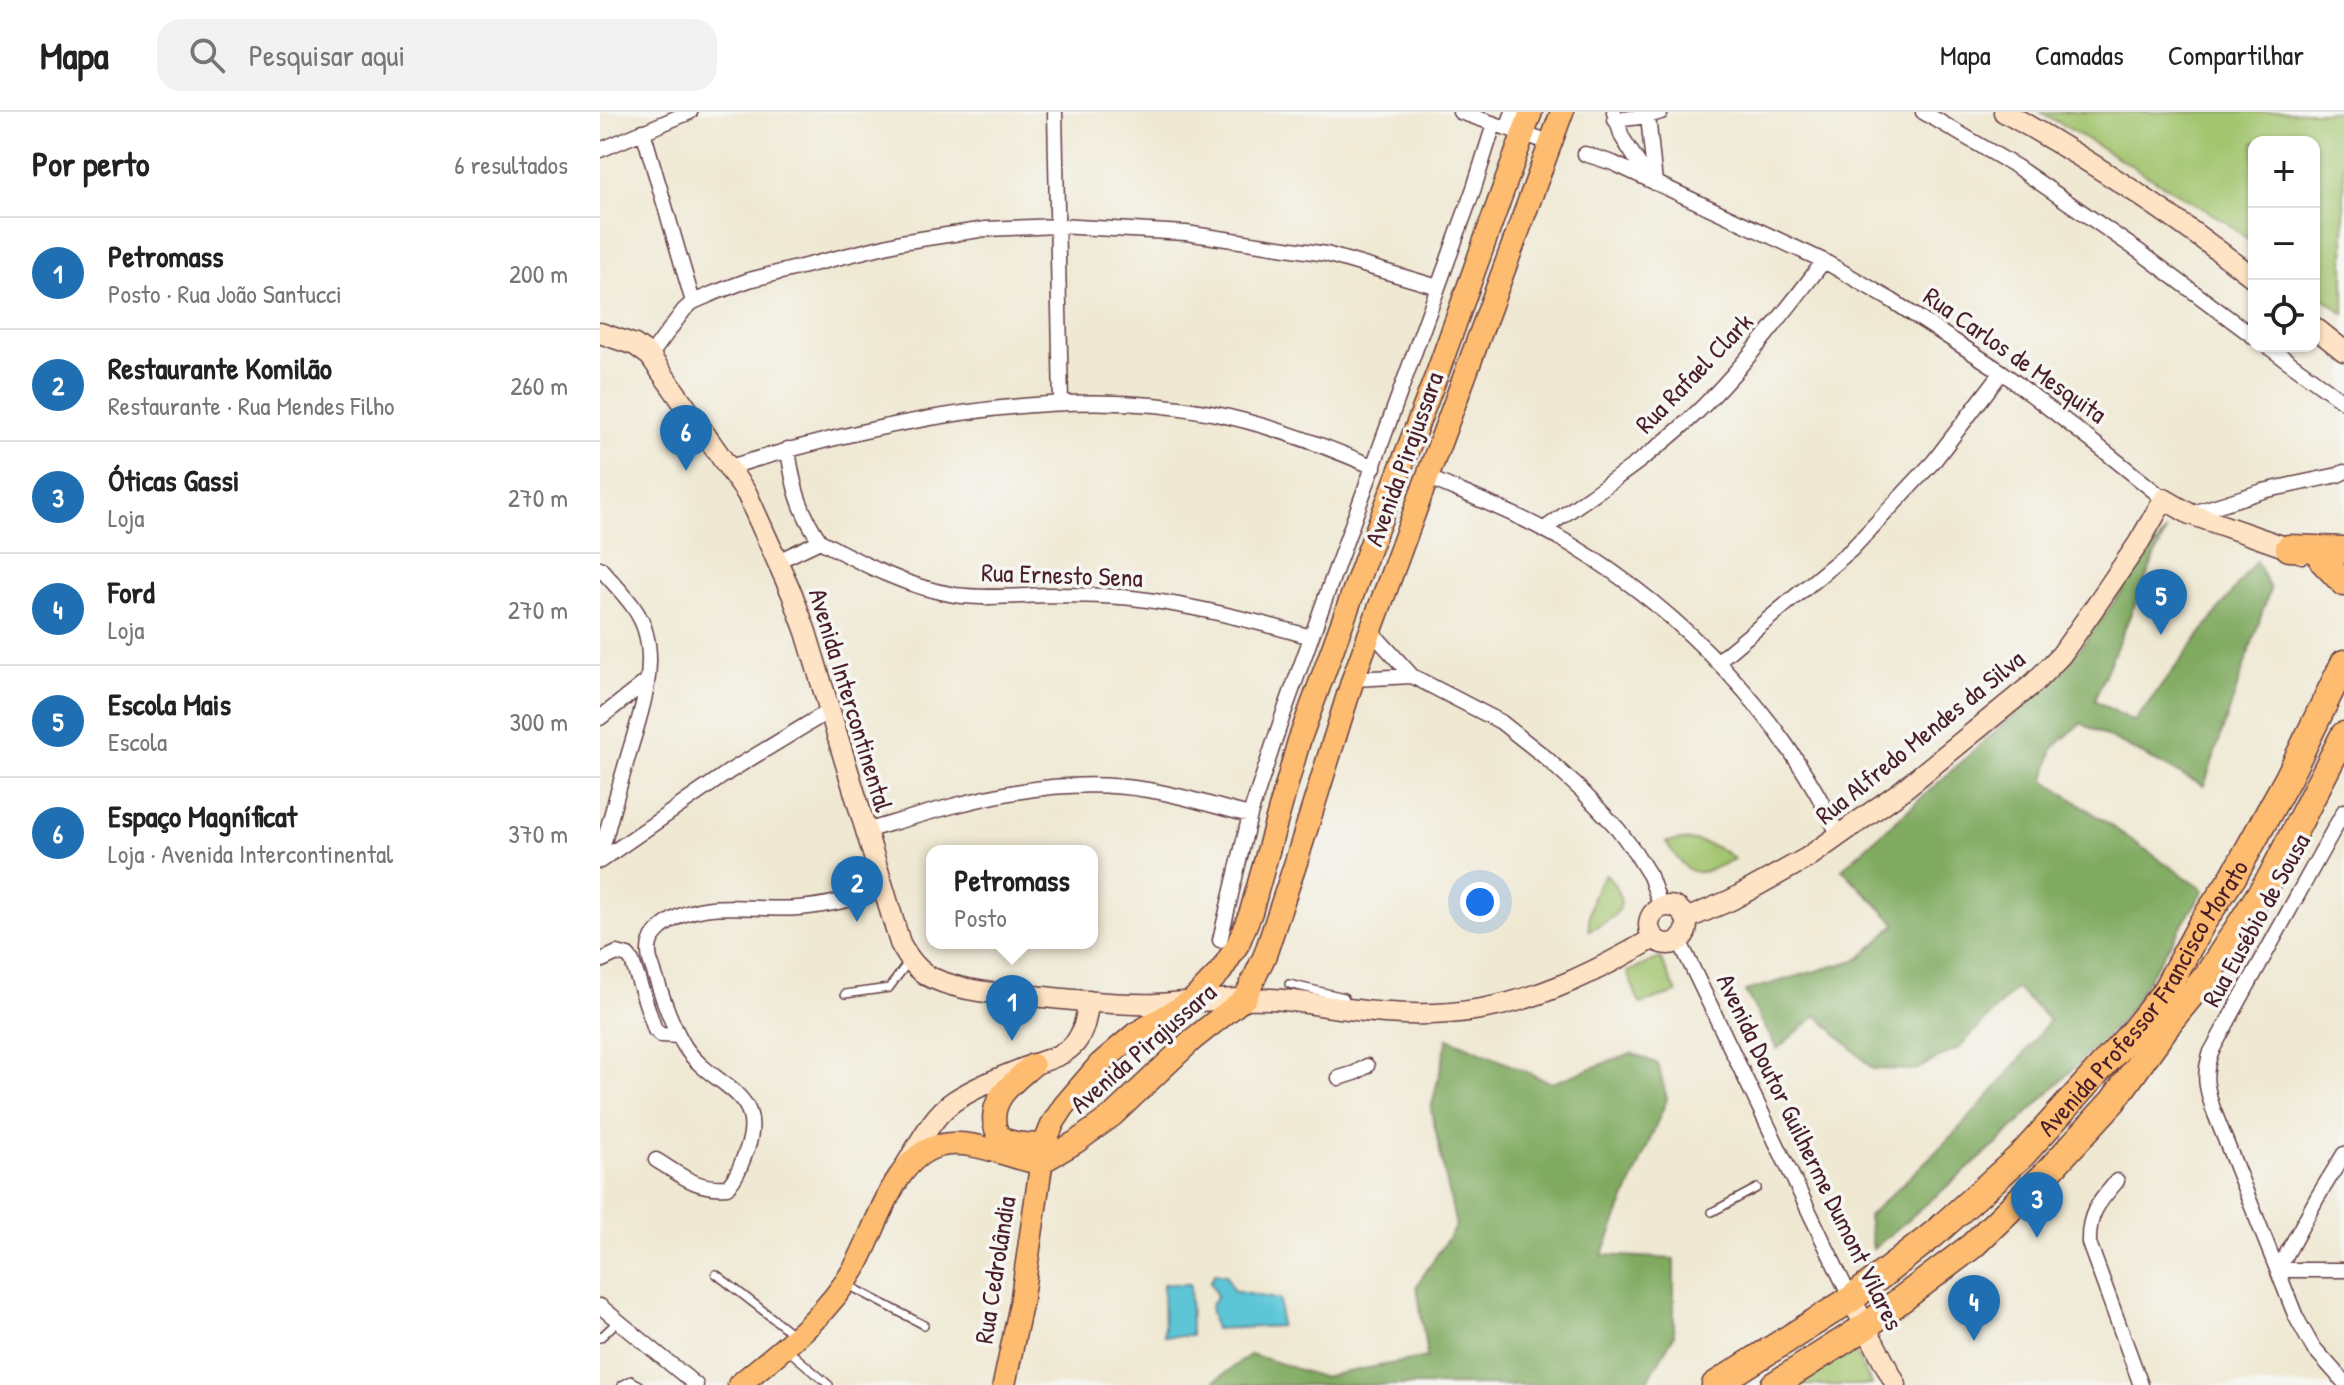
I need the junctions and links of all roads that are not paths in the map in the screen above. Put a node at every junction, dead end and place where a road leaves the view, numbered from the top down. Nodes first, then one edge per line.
1 (690, 112) edge
2 (1055, 112) edge
3 (1460, 112) edge
4 (1513, 112) edge
5 (1531, 112) edge
6 (1562, 112) edge
7 (1923, 112) edge
8 (2004, 112) edge
9 (1655, 114) edge
10 (1615, 116) edge
11 (1508, 129) junction
12 (643, 131) junction
13 (1550, 143) junction
14 (600, 150) edge
15 (1585, 154) dead end
16 (1652, 182) junction
17 (1058, 226) junction
18 (1824, 261) junction
19 (2248, 273) edge
20 (1438, 287) junction
21 (693, 302) junction
22 (2320, 332) edge
23 (600, 333) edge
24 (2248, 333) edge
25 (2344, 351) edge
26 (2275, 352) edge
27 (650, 356) junction
28 (2002, 372) junction
29 (2344, 402) edge
30 (1061, 403) junction
31 (788, 449) junction
32 (730, 467) junction
33 (1374, 467) junction
34 (2344, 472) edge
35 (1427, 477) junction
36 (2164, 499) junction
37 (2190, 514) junction
38 (1543, 530) junction
39 (820, 541) junction
40 (2289, 548) joint
41 (2337, 558) edge
42 (778, 561) junction
43 (600, 568) edge
44 (2344, 583) edge
45 (1371, 631) junction
46 (1311, 637) junction
47 (1718, 661) junction
48 (2344, 663) edge
49 (1412, 676) junction
50 (1353, 679) junction
51 (647, 681) junction
52 (829, 711) junction
53 (600, 718) edge
54 (2343, 738) edge
55 (2344, 811) edge
56 (1250, 815) junction
57 (865, 831) junction
58 (1839, 836) junction
59 (600, 859) edge
60 (883, 891) junction
61 (1661, 907) junction
62 (1686, 919) junction
63 (1654, 938) junction
64 (1220, 940) dead end
65 (1679, 940) junction
66 (909, 960) junction
67 (600, 961) edge
68 (1255, 976) junction
69 (1282, 991) junction
70 (845, 994) dead end
71 (1245, 998) junction
72 (1193, 1000) junction
73 (1089, 1001) junction
74 (679, 1036) junction
75 (1033, 1065) junction
76 (1367, 1066) dead end
77 (1339, 1078) dead end
78 (1042, 1154) junction
79 (2344, 1154) edge
80 (656, 1160) dead end
81 (899, 1175) junction
82 (2117, 1181) dead end
83 (1757, 1188) dead end
84 (1712, 1212) dead end
85 (2278, 1270) junction
86 (2344, 1270) edge
87 (716, 1274) dead end
88 (845, 1284) junction
89 (1851, 1299) junction
90 (600, 1306) edge
91 (618, 1321) junction
92 (924, 1325) dead end
93 (1865, 1327) junction
94 (600, 1338) edge
95 (791, 1342) junction
96 (2344, 1382) edge
97 (622, 1385) edge
98 (640, 1385) edge
99 (696, 1385) edge
100 (739, 1385) edge
101 (829, 1385) edge
102 (1004, 1385) edge
103 (1715, 1385) edge
104 (1774, 1385) edge
105 (1896, 1385) edge
106 (2141, 1385) edge

1 - 12 street
2 - 17 street
3 - 11 street
4 - 11 street
5 - 11 main road, Avenida Pirajussara
6 - 13 main road, Avenida Pirajussara
7 - 24 street
8 - 19 street
9 - 10 street
9 - 16 street
10 - 16 street
11 - 13 street
11 - 20 street, Avenida Pirajussara
11 - 72 main road, Avenida Pirajussara
12 - 14 street
12 - 21 street
13 - 35 main road, Avenida Pirajussara
15 - 16 street, Rua Carlos de Mesquita
16 - 18 street, Rua Carlos de Mesquita
17 - 20 street
17 - 21 street
17 - 30 street
18 - 28 street, Rua Carlos de Mesquita
18 - 38 street, Rua Rafael Clark
20 - 33 street, Avenida Pirajussara
21 - 27 street
22 - 25 street
23 - 27 street, Avenida Intercontinental
26 - 29 street
27 - 32 street, Avenida Intercontinental
28 - 36 street, Rua Carlos de Mesquita
28 - 47 street
30 - 31 street
30 - 33 street
31 - 32 street
31 - 39 street
32 - 42 street, Avenida Intercontinental
33 - 46 street, Avenida Pirajussara
34 - 37 street
35 - 38 street
35 - 45 main road, Avenida Pirajussara
36 - 37 street, Rua Carlos de Mesquita
36 - 58 street, Rua Alfredo Mendes da Silva
37 - 40 street, Rua Carlos de Mesquita
38 - 47 street
39 - 42 street
39 - 46 street, Rua Ernesto Sena
40 - 41 highway
41 - 44 highway
42 - 52 street, Avenida Intercontinental
43 - 51 street
45 - 49 street
45 - 50 main road, Avenida Pirajussara
46 - 56 street, Avenida Pirajussara
47 - 58 street
48 - 89 highway, Avenida Professor Francisco Morato
49 - 50 street
49 - 61 street
50 - 68 main road, Avenida Pirajussara
51 - 53 street
51 - 59 street
52 - 57 street, Avenida Intercontinental
52 - 59 street
54 - 93 highway, Avenida Professor Francisco Morato
55 - 85 street, Rua Eusébio de Sousa
56 - 57 street
56 - 64 street, Avenida Pirajussara
57 - 60 street, Avenida Intercontinental
58 - 62 street, Rua Alfredo Mendes da Silva
60 - 66 street, Avenida Intercontinental
60 - 74 street
61 - 62 street
61 - 63 street
62 - 65 street
63 - 65 street
63 - 69 street
65 - 89 street, Avenida Doutor Guilherme Dumont Vilares
66 - 70 lane
66 - 73 street
67 - 74 street
68 - 69 street
68 - 71 main road, Avenida Pirajussara
69 - 71 street
71 - 72 street
71 - 78 main road, Avenida Pirajussara
72 - 73 street
72 - 78 main road, Avenida Pirajussara
73 - 75 street
74 - 80 street
75 - 78 main road
75 - 81 street
76 - 77 street
78 - 81 main road
78 - 102 main road, Rua Cedrolândia
79 - 85 street
81 - 88 main road
82 - 106 street
83 - 84 lane
85 - 86 street
85 - 96 street
87 - 95 lane
88 - 92 lane
88 - 95 main road
89 - 93 street, Avenida Doutor Guilherme Dumont Vilares
89 - 103 highway, Avenida Professor Francisco Morato
90 - 91 street
91 - 94 lane
91 - 99 street
93 - 104 highway, Avenida Professor Francisco Morato
93 - 105 street, Avenida Doutor Guilherme Dumont Vilares
95 - 100 main road
95 - 101 lane
97 - 98 lane

